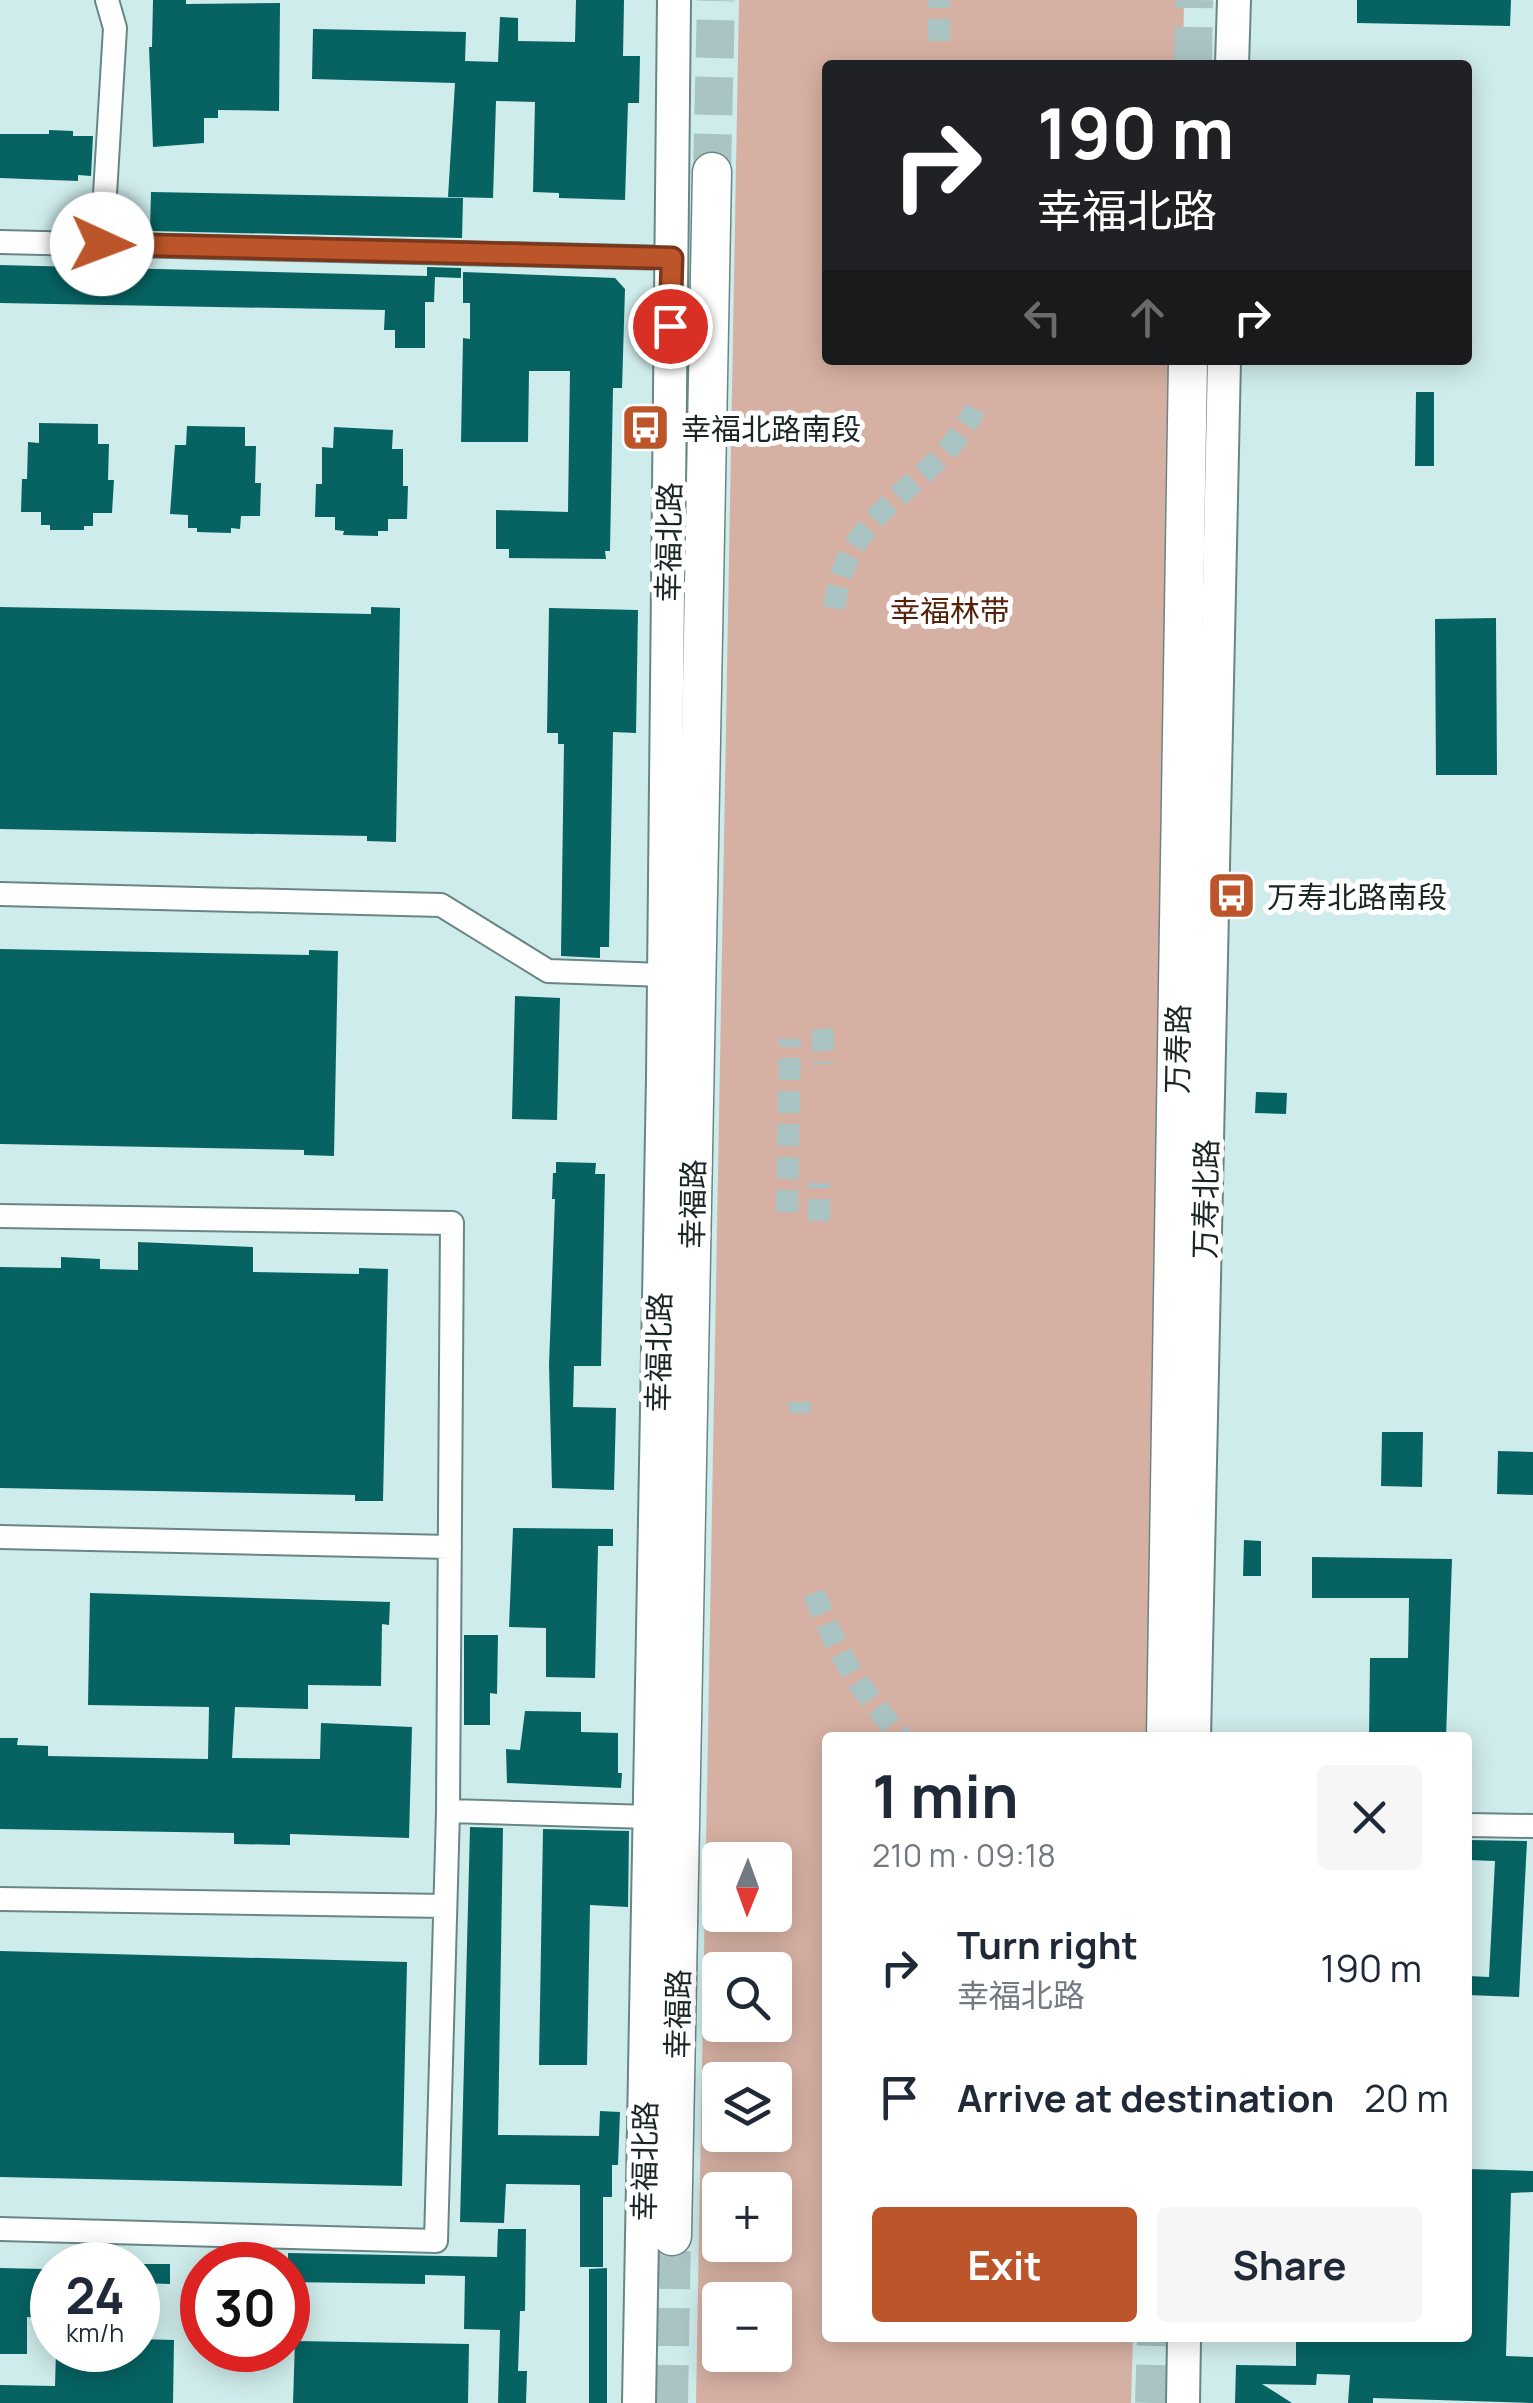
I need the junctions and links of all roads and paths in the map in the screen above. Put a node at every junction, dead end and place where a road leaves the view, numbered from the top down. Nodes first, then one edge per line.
1 (107, 0) edge
2 (674, 0) edge
3 (1232, 8) edge
4 (1232, 60) edge
5 (712, 172) tunnel mouth
6 (0, 242) edge
7 (102, 244) junction
8 (672, 258) junction
9 (1188, 365) edge
10 (1224, 365) edge
11 (0, 894) edge
12 (664, 975) junction
13 (0, 1216) edge
14 (0, 1537) edge
15 (450, 1547) junction
16 (1166, 1732) edge
17 (1194, 1732) edge
18 (448, 1810) junction
19 (650, 1817) junction
20 (1472, 1825) edge
21 (1533, 1826) edge
22 (0, 1899) edge
23 (445, 1906) junction
24 (0, 2229) edge
25 (672, 2236) tunnel mouth
26 (1184, 2342) edge
27 (639, 2403) edge
28 (1183, 2403) edge

1 - 7 street
2 - 8 main road, 幸福北路
3 - 4 main road
5 - 25 main road, 幸福路
6 - 7 street
7 - 8 street
8 - 12 main road, 幸福北路
9 - 16 main road, 万寿路
10 - 17 main road, 万寿北路
11 - 12 street
12 - 19 main road, 幸福北路
13 - 15 street
14 - 15 street
15 - 18 street
18 - 19 street
18 - 23 street
19 - 27 main road, 幸福北路
20 - 21 street
22 - 23 street
23 - 24 street
26 - 28 main road

